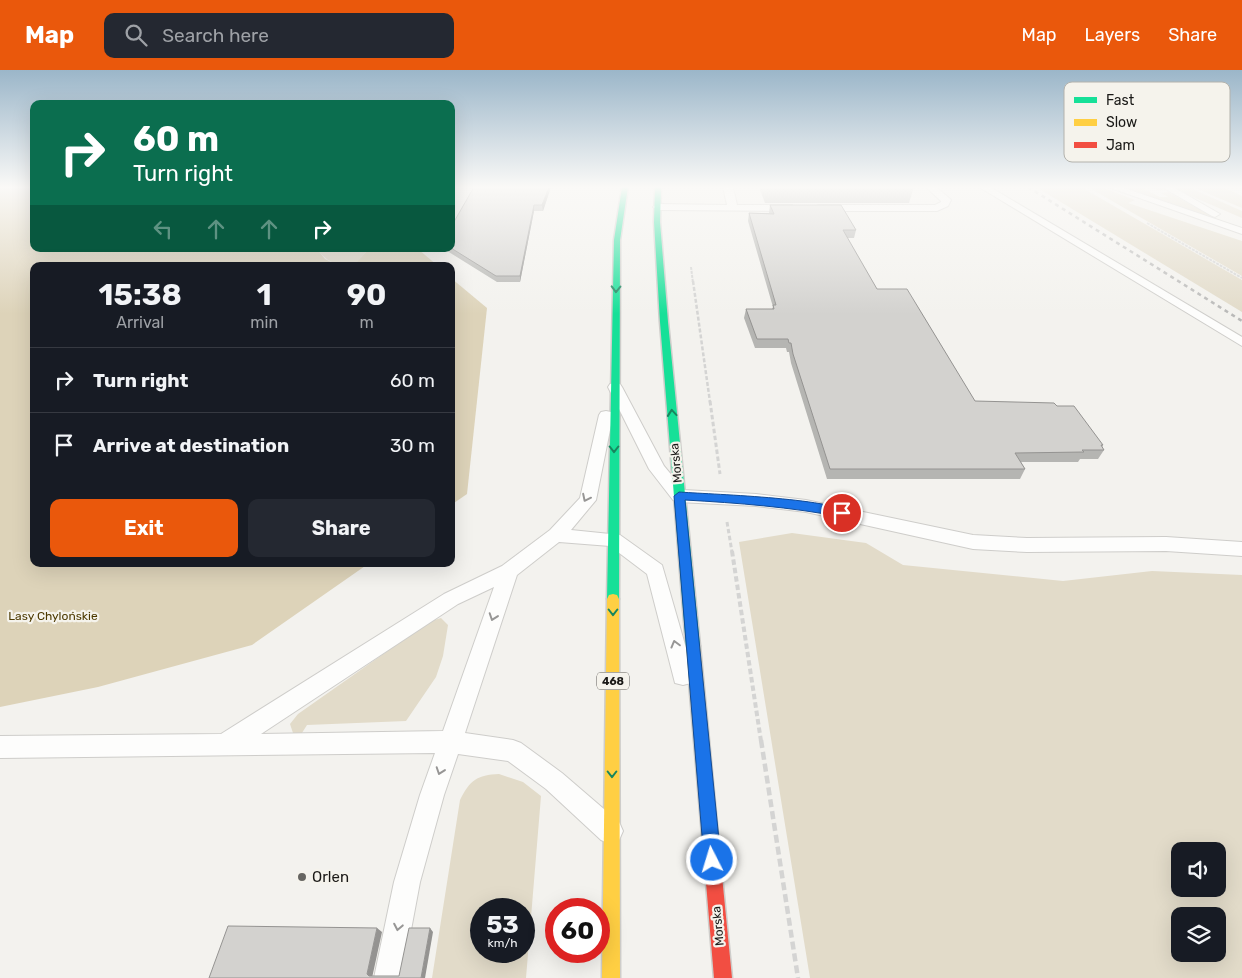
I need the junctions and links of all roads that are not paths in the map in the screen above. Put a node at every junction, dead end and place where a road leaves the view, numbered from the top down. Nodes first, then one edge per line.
1 (619, 229) edge
2 (659, 229) edge
3 (1054, 229) edge
4 (1242, 342) edge
5 (614, 383) junction
6 (679, 496) junction
7 (556, 535) junction
8 (614, 540) junction
9 (1242, 549) edge
10 (509, 571) junction
11 (450, 742) junction
12 (701, 742) junction
13 (224, 746) junction
14 (0, 747) edge
15 (612, 833) junction
16 (388, 978) edge
17 (611, 978) edge
18 (723, 978) edge

1 -> 5 main road, 468
6 -> 2 main road, Morska
3 - 4 lane
5 - 6 lane
5 -> 7 lane
5 -> 8 main road, 468
6 - 9 lane
6 - 12 main road, Morska
7 - 8 lane
7 - 10 lane
12 -> 8 lane
8 -> 15 main road, 468
10 -> 11 lane
10 - 13 lane
11 - 13 lane
11 - 15 lane
11 -> 16 lane
12 - 18 main road, Morska
13 - 14 lane
15 - 17 main road, 468

